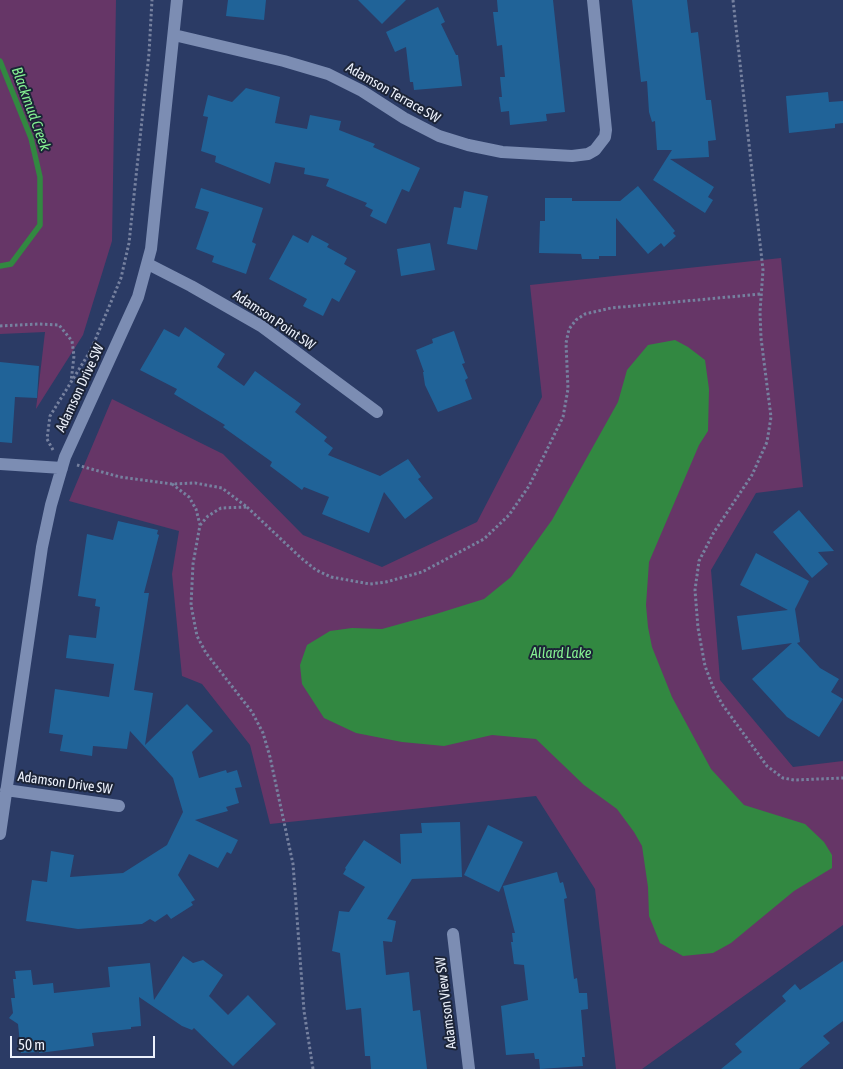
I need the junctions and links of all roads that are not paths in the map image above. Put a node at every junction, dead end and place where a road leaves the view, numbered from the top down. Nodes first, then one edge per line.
1 (178, 0) edge
2 (593, 0) edge
3 (174, 35) junction
4 (148, 264) junction
5 (377, 412) dead end
6 (0, 464) edge
7 (62, 468) junction
8 (6, 790) junction
9 (119, 806) dead end
10 (0, 834) edge
11 (454, 934) dead end
12 (469, 1069) edge

1 - 3 street, Adamson Drive SW
2 - 3 street, Adamson Terrace SW
3 - 4 street, Adamson Drive SW
4 - 5 street, Adamson Point SW
4 - 7 street, Adamson Drive SW
6 - 7 street
7 - 8 street, Adamson Drive SW
8 - 9 street, Adamson Drive SW
8 - 10 street, Adamson Drive SW
11 - 12 street, Adamson View SW

